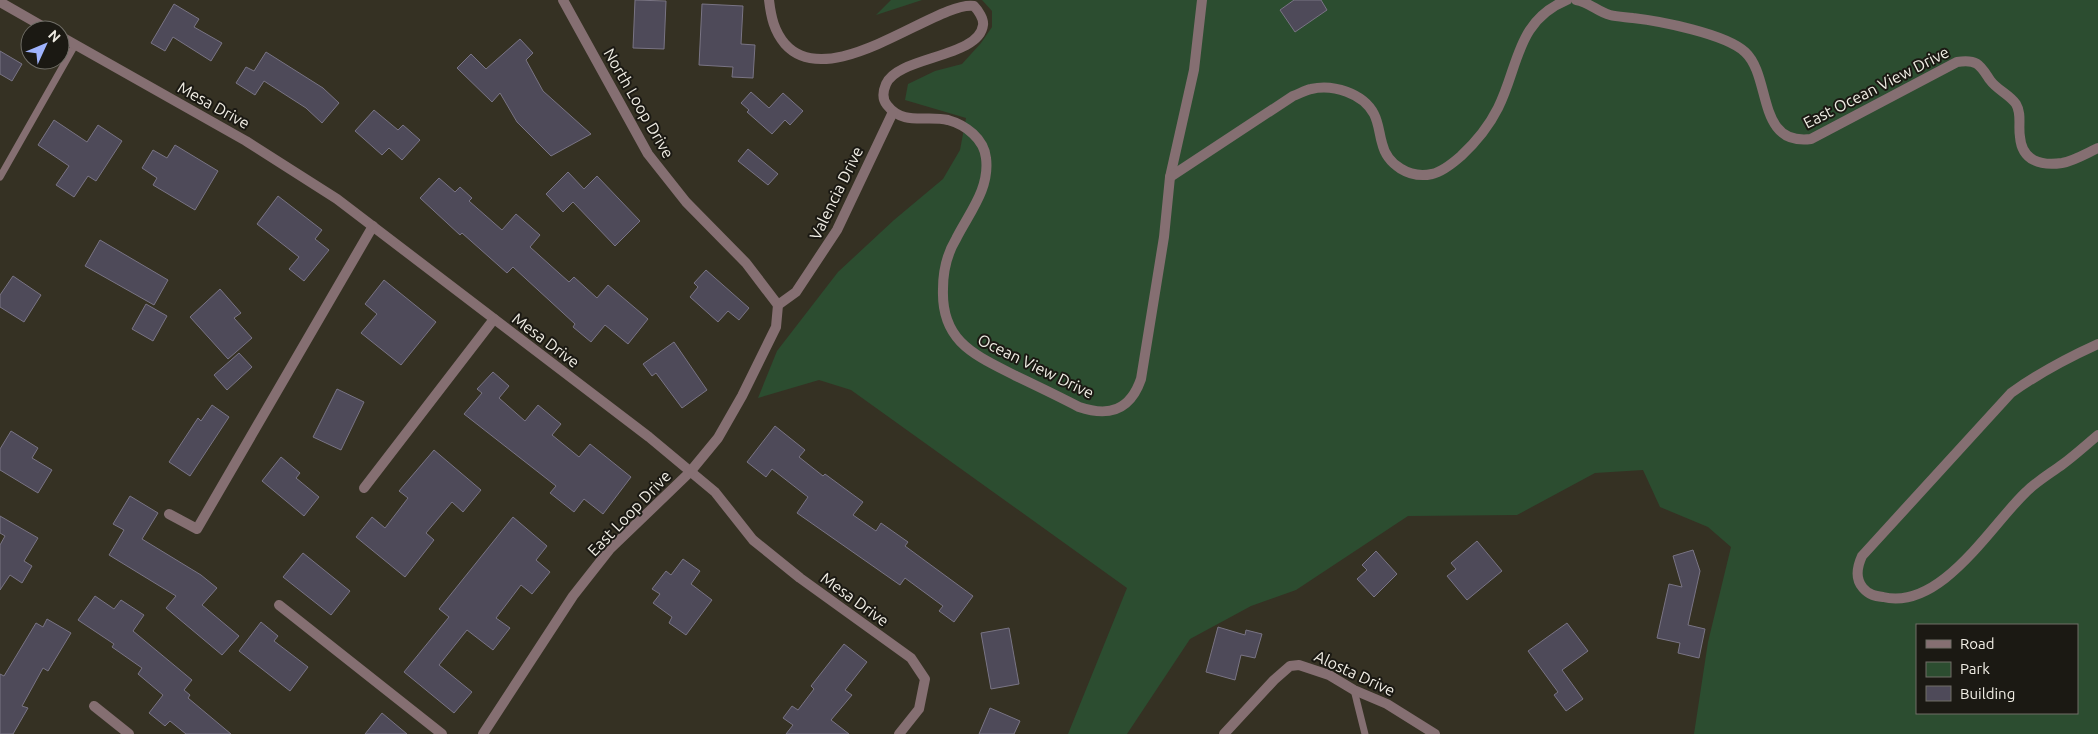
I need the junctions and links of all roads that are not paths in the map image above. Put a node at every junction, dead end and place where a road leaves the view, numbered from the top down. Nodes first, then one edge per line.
1 (564, 0) edge
2 (770, 0) edge
3 (1202, 0) edge
4 (1567, 0) edge
5 (1576, 0) edge
6 (0, 2) edge
7 (32, 20) edge
8 (70, 42) edge
9 (76, 45) junction
10 (893, 112) junction
11 (2098, 148) edge
12 (0, 177) edge
13 (1170, 177) junction
14 (372, 226) junction
15 (778, 305) junction
16 (494, 319) junction
17 (2098, 344) edge
18 (2098, 435) edge
19 (690, 472) junction
20 (364, 488) dead end
21 (168, 514) dead end
22 (279, 605) dead end
23 (1354, 690) junction
24 (94, 706) dead end
25 (129, 734) edge
26 (442, 734) edge
27 (483, 734) edge
28 (900, 734) edge
29 (1224, 734) edge
30 (1365, 734) edge
31 (1435, 734) edge

1 - 15 street, North Loop Drive
2 - 10 street
3 - 13 street, Ocean View Drive
4 - 13 street
5 - 11 street, East Ocean View Drive
6 - 7 street
8 - 9 street, Mesa Drive
9 - 12 lane
9 - 14 street, Mesa Drive
10 - 13 street, Ocean View Drive
10 - 15 street, Valencia Drive
14 - 16 street, Mesa Drive
14 - 21 street
15 - 19 street, East Loop Drive
16 - 19 street, Mesa Drive
16 - 20 street
17 - 18 street
19 - 27 street, East Loop Drive
19 - 28 street, Mesa Drive
22 - 26 street
23 - 29 street, Alosta Drive
23 - 30 lane
23 - 31 street, Alosta Drive
24 - 25 street

